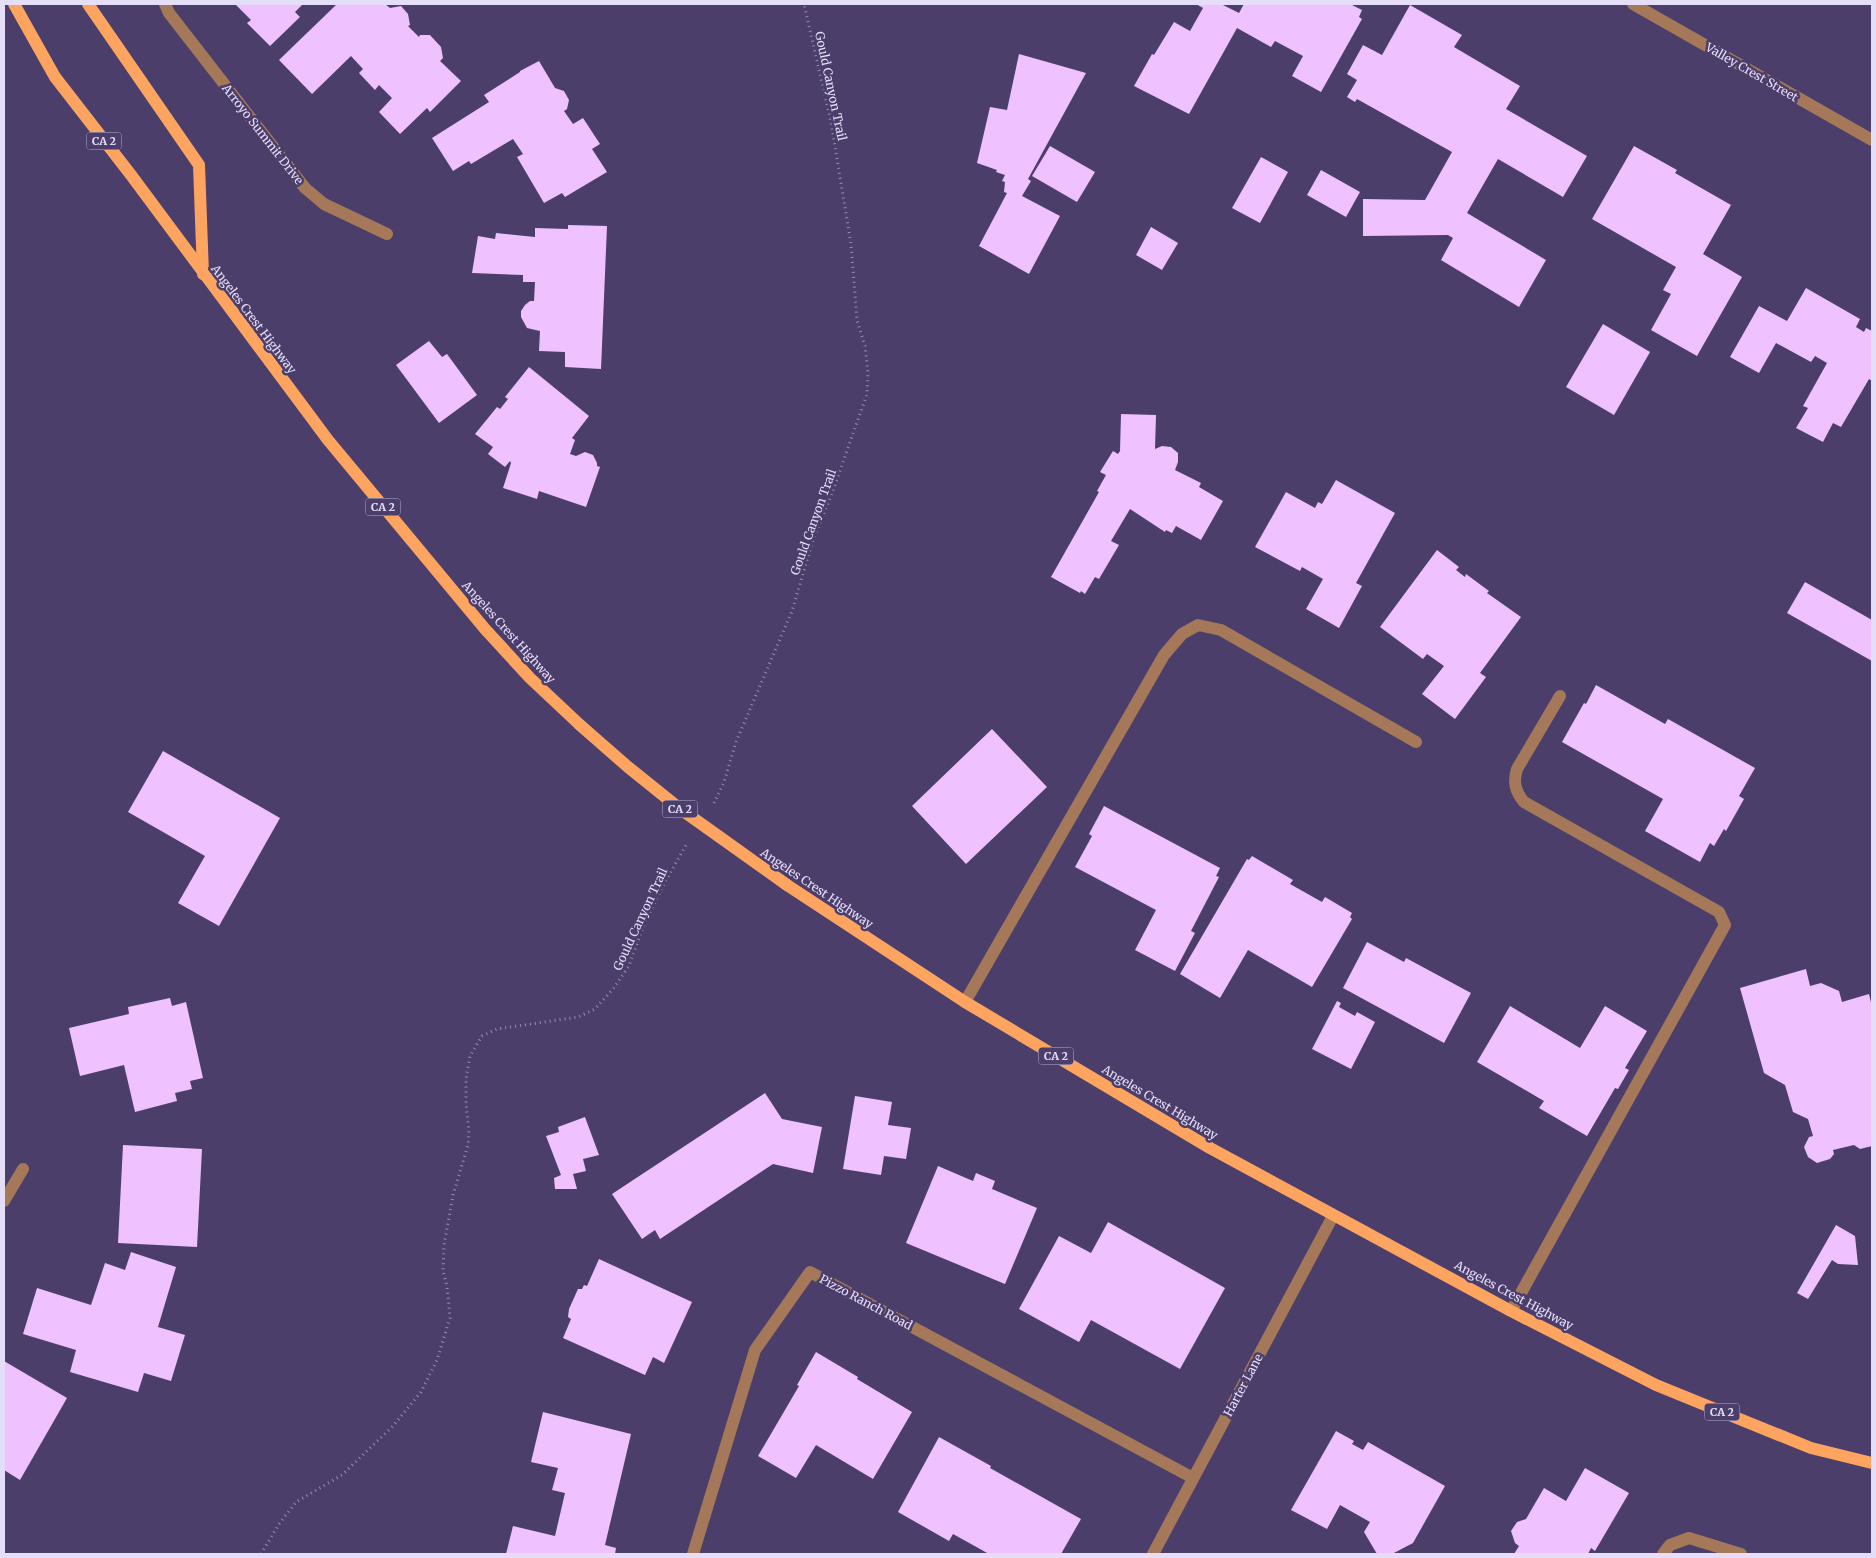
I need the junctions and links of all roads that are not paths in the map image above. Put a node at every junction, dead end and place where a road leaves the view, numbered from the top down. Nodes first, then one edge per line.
1 (14, 4) edge
2 (88, 4) edge
3 (165, 4) edge
4 (1633, 4) edge
5 (1872, 140) edge
6 (387, 234) dead end
7 (203, 274) junction
8 (1560, 696) dead end
9 (1416, 742) dead end
10 (965, 1002) junction
11 (23, 1169) dead end
12 (4, 1201) edge
13 (1333, 1216) junction
14 (1511, 1311) junction
15 (1872, 1463) edge
16 (1193, 1478) junction
17 (693, 1554) edge
18 (1153, 1554) edge
19 (1663, 1554) edge
20 (1741, 1554) edge

1 - 7 main road, Angeles Crest Highway / CA 2
2 - 7 main road
3 - 6 street, Arroyo Summit Drive
4 - 5 street, Valley Crest Street
7 - 10 main road, Angeles Crest Highway / CA 2, bridge
8 - 14 street
9 - 10 street
10 - 13 main road, Angeles Crest Highway / CA 2
11 - 12 street
13 - 14 main road, Angeles Crest Highway / CA 2
13 - 16 street, Harter Lane
14 - 15 main road, Angeles Crest Highway / CA 2
16 - 17 street, Pizzo Ranch Road
16 - 18 street, Harter Lane
19 - 20 street

